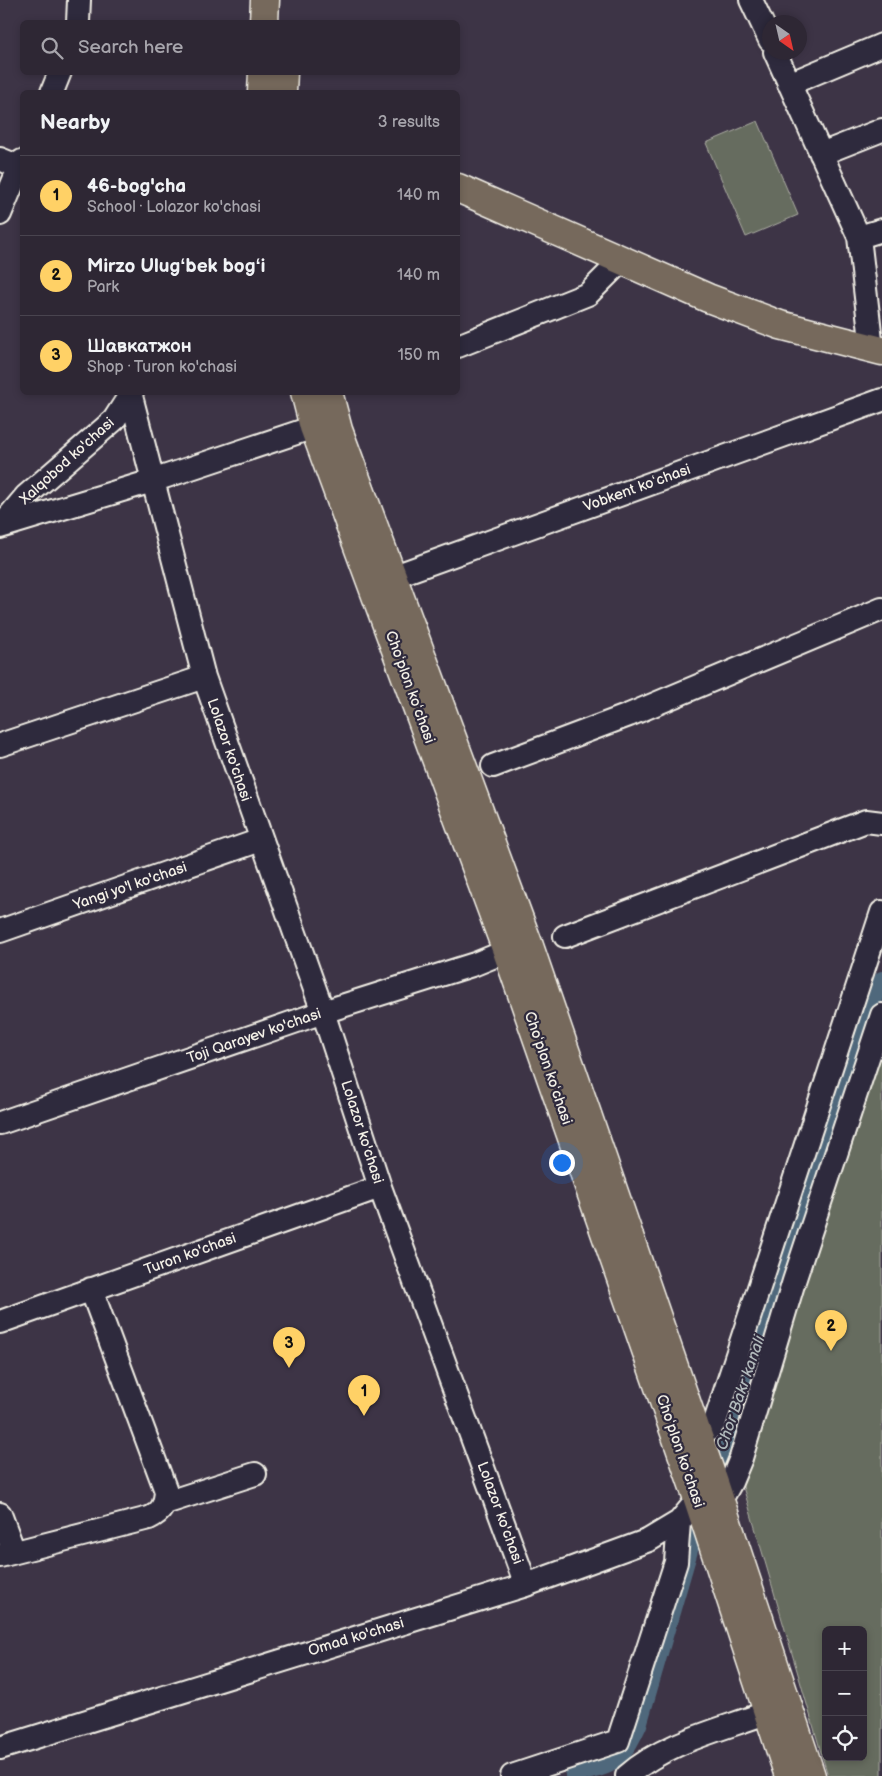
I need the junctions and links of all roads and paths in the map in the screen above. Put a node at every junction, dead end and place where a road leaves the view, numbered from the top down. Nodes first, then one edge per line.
1 (79, 0) edge
2 (265, 0) edge
3 (284, 0) edge
4 (751, 0) edge
5 (78, 20) edge
6 (264, 20) edge
7 (283, 20) edge
8 (762, 23) edge
9 (882, 45) edge
10 (778, 60) edge
11 (59, 75) edge
12 (263, 75) edge
13 (283, 75) edge
14 (789, 84) junction
15 (53, 90) edge
16 (262, 90) edge
17 (282, 90) edge
18 (882, 130) edge
19 (821, 154) junction
20 (16, 164) edge
21 (460, 189) edge
22 (0, 214) edge
23 (882, 230) edge
24 (859, 237) junction
25 (622, 260) junction
26 (460, 345) edge
27 (877, 350) edge
28 (131, 395) edge
29 (132, 395) edge
30 (306, 395) edge
31 (329, 395) edge
32 (882, 400) edge
33 (314, 427) junction
34 (152, 482) junction
35 (0, 527) edge
36 (392, 577) junction
37 (882, 609) edge
38 (204, 678) junction
39 (0, 745) edge
40 (493, 766) dead end
41 (882, 823) edge
42 (261, 840) junction
43 (882, 912) edge
44 (0, 931) edge
45 (565, 936) dead end
46 (507, 951) junction
47 (323, 1012) junction
48 (882, 1015) edge
49 (0, 1123) edge
50 (380, 1187) junction
51 (92, 1289) junction
52 (0, 1322) edge
53 (701, 1446) junction
54 (256, 1474) dead end
55 (702, 1502) junction
56 (165, 1503) junction
57 (0, 1514) edge
58 (7, 1554) edge
59 (526, 1585) junction
60 (768, 1712) junction
61 (0, 1748) edge
62 (512, 1776) edge
63 (627, 1776) edge
64 (790, 1776) edge
65 (811, 1776) edge

1 - 5 street
2 - 6 main road
3 - 7 main road
4 - 8 street
9 - 14 street
10 - 14 street
11 - 15 street
12 - 16 main road
13 - 17 main road
14 - 19 street
18 - 19 street
19 - 24 street
20 - 22 street
21 - 25 main road
23 - 24 street
24 - 27 street
25 - 26 street
25 - 27 main road
28 - 35 street, Xalqobod ko'chasi
29 - 34 street, Lolazor ko'chasi
30 - 33 main road, Choʻplon koʻchasi
31 - 36 main road, Choʻplon koʻchasi
32 - 36 street, Vobkent koʻchasi
33 - 34 street
33 - 46 main road, Choʻplon koʻchasi
34 - 35 street
34 - 38 street, Lolazor ko'chasi
36 - 53 main road, Choʻplon koʻchasi
37 - 40 street
38 - 39 street
38 - 42 street, Lolazor ko'chasi
41 - 45 street
42 - 44 street, Yangi yo'l ko'chasi
42 - 47 street, Lolazor ko'chasi
43 - 53 street
46 - 47 street, Toji Qarayev ko'chasi
46 - 55 main road, Choʻplon koʻchasi
47 - 49 street, Toji Qarayev ko'chasi
47 - 50 street, Lolazor ko'chasi
48 - 55 street
50 - 51 street, Turon ko'chasi
50 - 59 street, Lolazor ko'chasi
51 - 52 street, Turon ko'chasi
51 - 56 street
53 - 55 main road, Choʻplon koʻchasi
54 - 56 street
55 - 59 street, Omad ko'chasi
55 - 60 main road, Choʻplon koʻchasi
55 - 62 street
55 - 65 main road, Choʻplon koʻchasi
56 - 58 street
57 - 58 street
59 - 61 street, Omad ko'chasi
60 - 63 street
60 - 64 main road, Choʻplon koʻchasi

